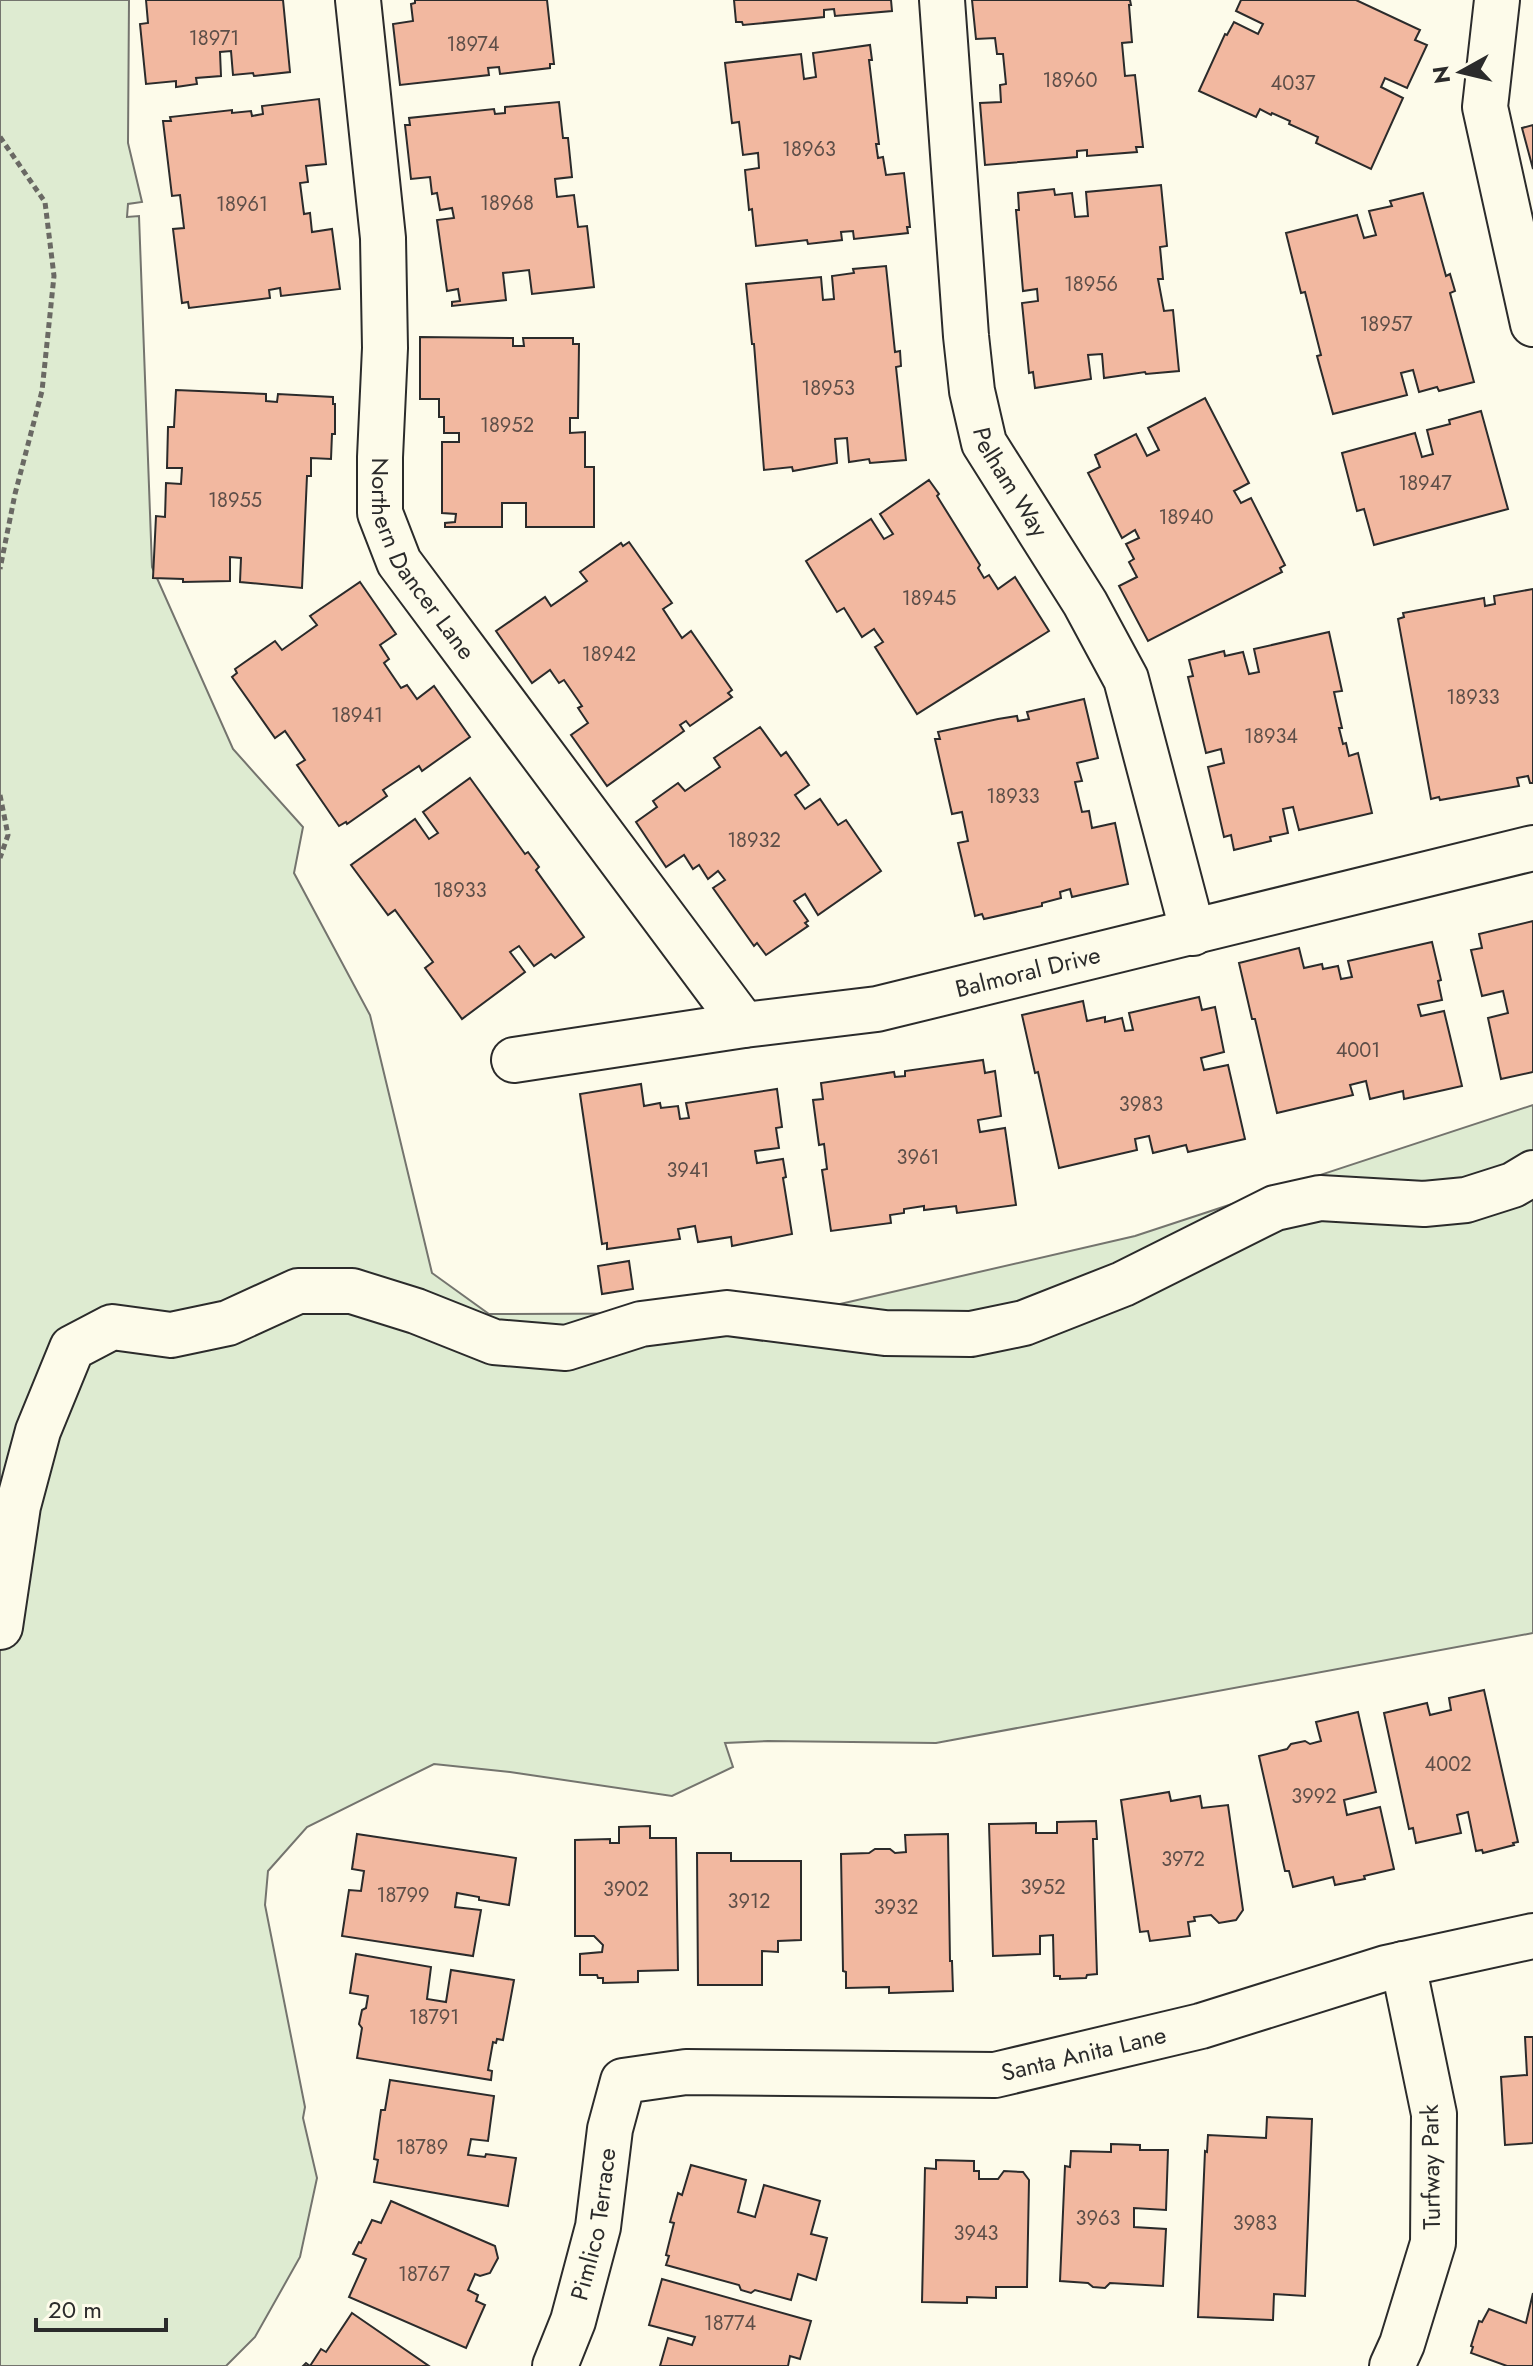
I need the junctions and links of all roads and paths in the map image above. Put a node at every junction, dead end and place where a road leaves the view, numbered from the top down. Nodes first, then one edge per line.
1 (358, 0) edge
2 (942, 0) edge
3 (1497, 0) edge
4 (0, 137) edge
5 (1533, 324) edge
6 (0, 569) edge
7 (0, 795) edge
8 (1533, 848) edge
9 (0, 858) edge
10 (1193, 933) junction
11 (744, 1025) junction
12 (514, 1060) dead end
13 (1533, 1173) edge
14 (0, 1627) edge
15 (1533, 1936) edge
16 (1403, 1964) junction
17 (623, 2081) joint
18 (555, 2366) edge
19 (1392, 2366) edge

1 - 11 street, Northern Dancer Lane
2 - 10 street, Pelham Way
3 - 5 street
4 - 6 path
7 - 9 path
8 - 10 street, Balmoral Drive
10 - 11 street, Balmoral Drive
11 - 12 street, Balmoral Drive
13 - 14 street
15 - 16 street, Santa Anita Lane
16 - 17 street, Santa Anita Lane
16 - 19 street, Turfway Park
17 - 18 street, Pimlico Terrace

